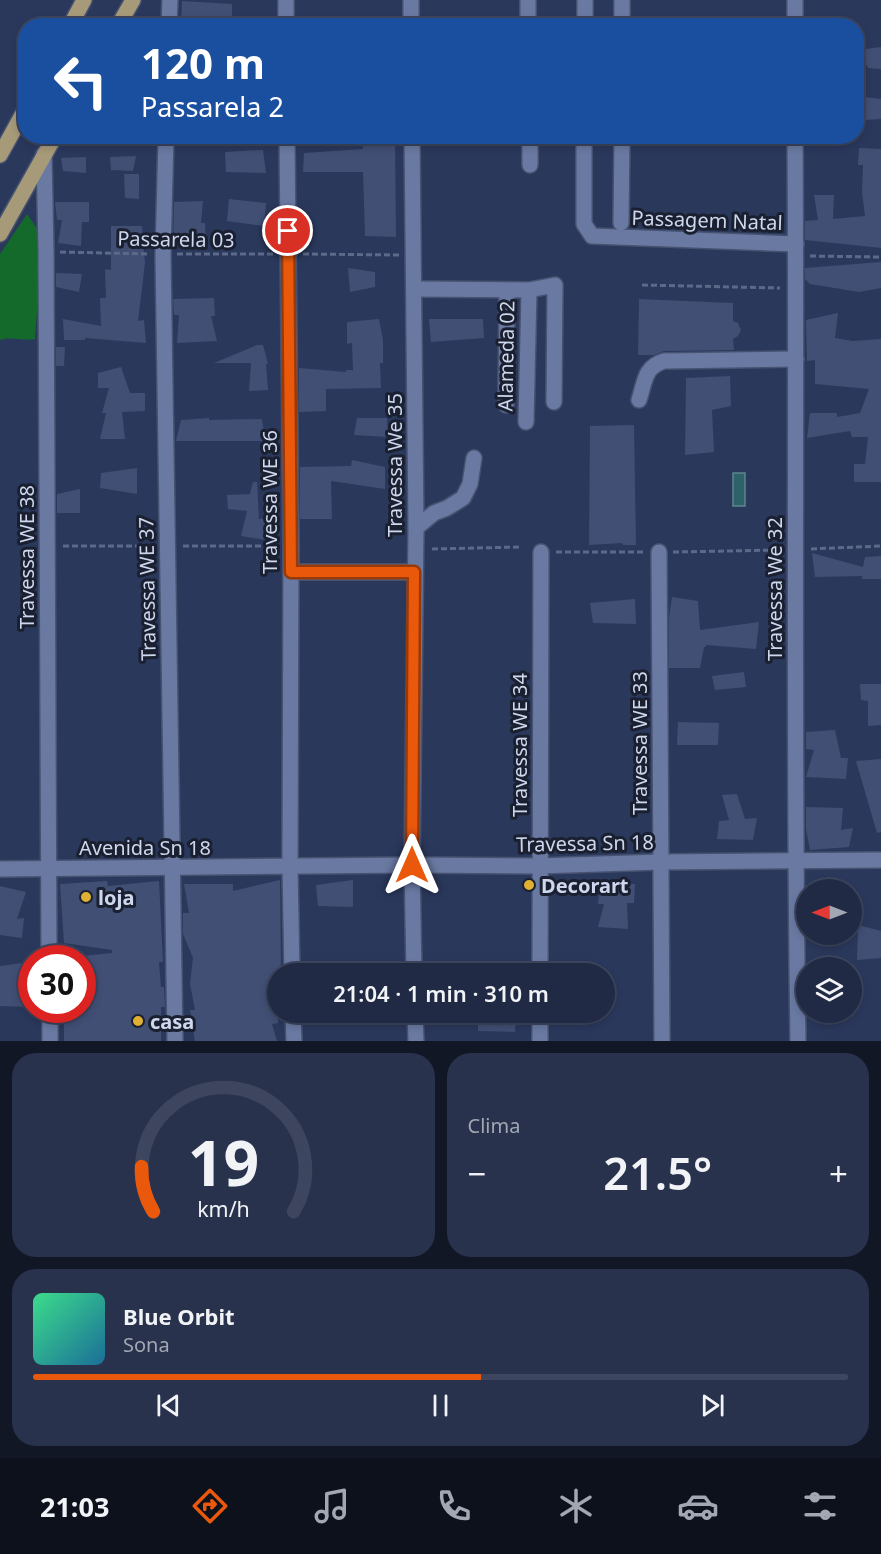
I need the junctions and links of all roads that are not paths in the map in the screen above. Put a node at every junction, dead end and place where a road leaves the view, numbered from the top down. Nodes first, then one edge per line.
1 (84, 0) edge
2 (133, 0) edge
3 (170, 0) edge
4 (286, 0) edge
5 (411, 0) edge
6 (528, 0) edge
7 (585, 0) edge
8 (622, 0) edge
9 (795, 0) edge
10 (74, 18) edge
11 (123, 18) edge
12 (169, 18) edge
13 (286, 18) edge
14 (411, 18) edge
15 (528, 18) edge
16 (585, 18) edge
17 (622, 18) edge
18 (795, 18) edge
19 (18, 122) edge
20 (50, 144) edge
21 (166, 144) edge
22 (287, 144) edge
23 (412, 144) edge
24 (530, 144) edge
25 (584, 144) edge
26 (622, 144) edge
27 (795, 144) edge
28 (44, 154) junction
29 (0, 155) edge
30 (530, 165) dead end
31 (619, 230) junction
32 (0, 234) edge
33 (796, 250) junction
34 (414, 289) junction
35 (529, 290) junction
36 (507, 291) junction
37 (796, 360) junction
38 (639, 400) dead end
39 (554, 402) dead end
40 (506, 405) dead end
41 (526, 422) dead end
42 (474, 458) dead end
43 (416, 528) junction
44 (541, 552) dead end
45 (659, 552) dead end
46 (291, 572) junction
47 (414, 572) junction
48 (795, 860) junction
49 (881, 860) edge
50 (660, 862) junction
51 (412, 865) junction
52 (290, 866) junction
53 (539, 866) junction
54 (48, 868) junction
55 (172, 868) junction
56 (0, 869) edge
57 (49, 945) edge
58 (292, 963) edge
59 (414, 963) edge
60 (540, 963) edge
61 (50, 1023) edge
62 (293, 1023) edge
63 (415, 1023) edge
64 (540, 1023) edge
65 (50, 1041) edge
66 (174, 1041) edge
67 (294, 1041) edge
68 (416, 1041) edge
69 (540, 1041) edge
70 (662, 1041) edge
71 (798, 1041) edge

1 - 10 main road
2 - 11 main road
3 - 12 street
4 - 13 street
5 - 14 street
6 - 15 street
7 - 16 street
8 - 17 street
9 - 18 street
19 - 29 main road
20 - 28 main road
21 - 55 street, Travessa WE 37
22 - 46 street, Travessa WE 36
23 - 34 street, Travessa We 35
24 - 30 street
25 - 31 street, Passagem Natal
26 - 31 street
27 - 33 street, Travessa We 32
28 - 32 main road
28 - 54 street, Travessa WE 38
31 - 33 street, Passagem Natal
33 - 37 street, Travessa We 32
34 - 36 street
34 - 43 street, Travessa We 35
35 - 36 street
35 - 39 street
35 - 41 street, Alameda 02
36 - 40 street
37 - 38 street
37 - 48 street, Travessa We 32
42 - 43 street
43 - 47 street, Travessa We 35
44 - 53 street, Travessa WE 34
45 - 50 street, Travessa WE 33
46 - 47 street
46 - 52 street, Travessa WE 36
47 - 51 street, Travessa We 35
48 - 49 street, Travessa Sn 18
48 - 50 street, Travessa Sn 18
48 - 71 street, Travessa We 32
50 - 53 street, Travessa Sn 18
50 - 70 street, Travessa WE 33
51 - 52 street, Travessa Sn 18
51 - 53 street, Travessa Sn 18
51 - 59 street, Travessa We 35
52 - 55 street, Avenida Sn 18
52 - 58 street
53 - 60 street, Travessa WE 34
54 - 55 street, Avenida Sn 18
54 - 56 street, Avenida Sn 18
54 - 57 street, Travessa WE 38
55 - 66 street, Travessa WE 37
61 - 65 street
62 - 67 street
63 - 68 street
64 - 69 street

